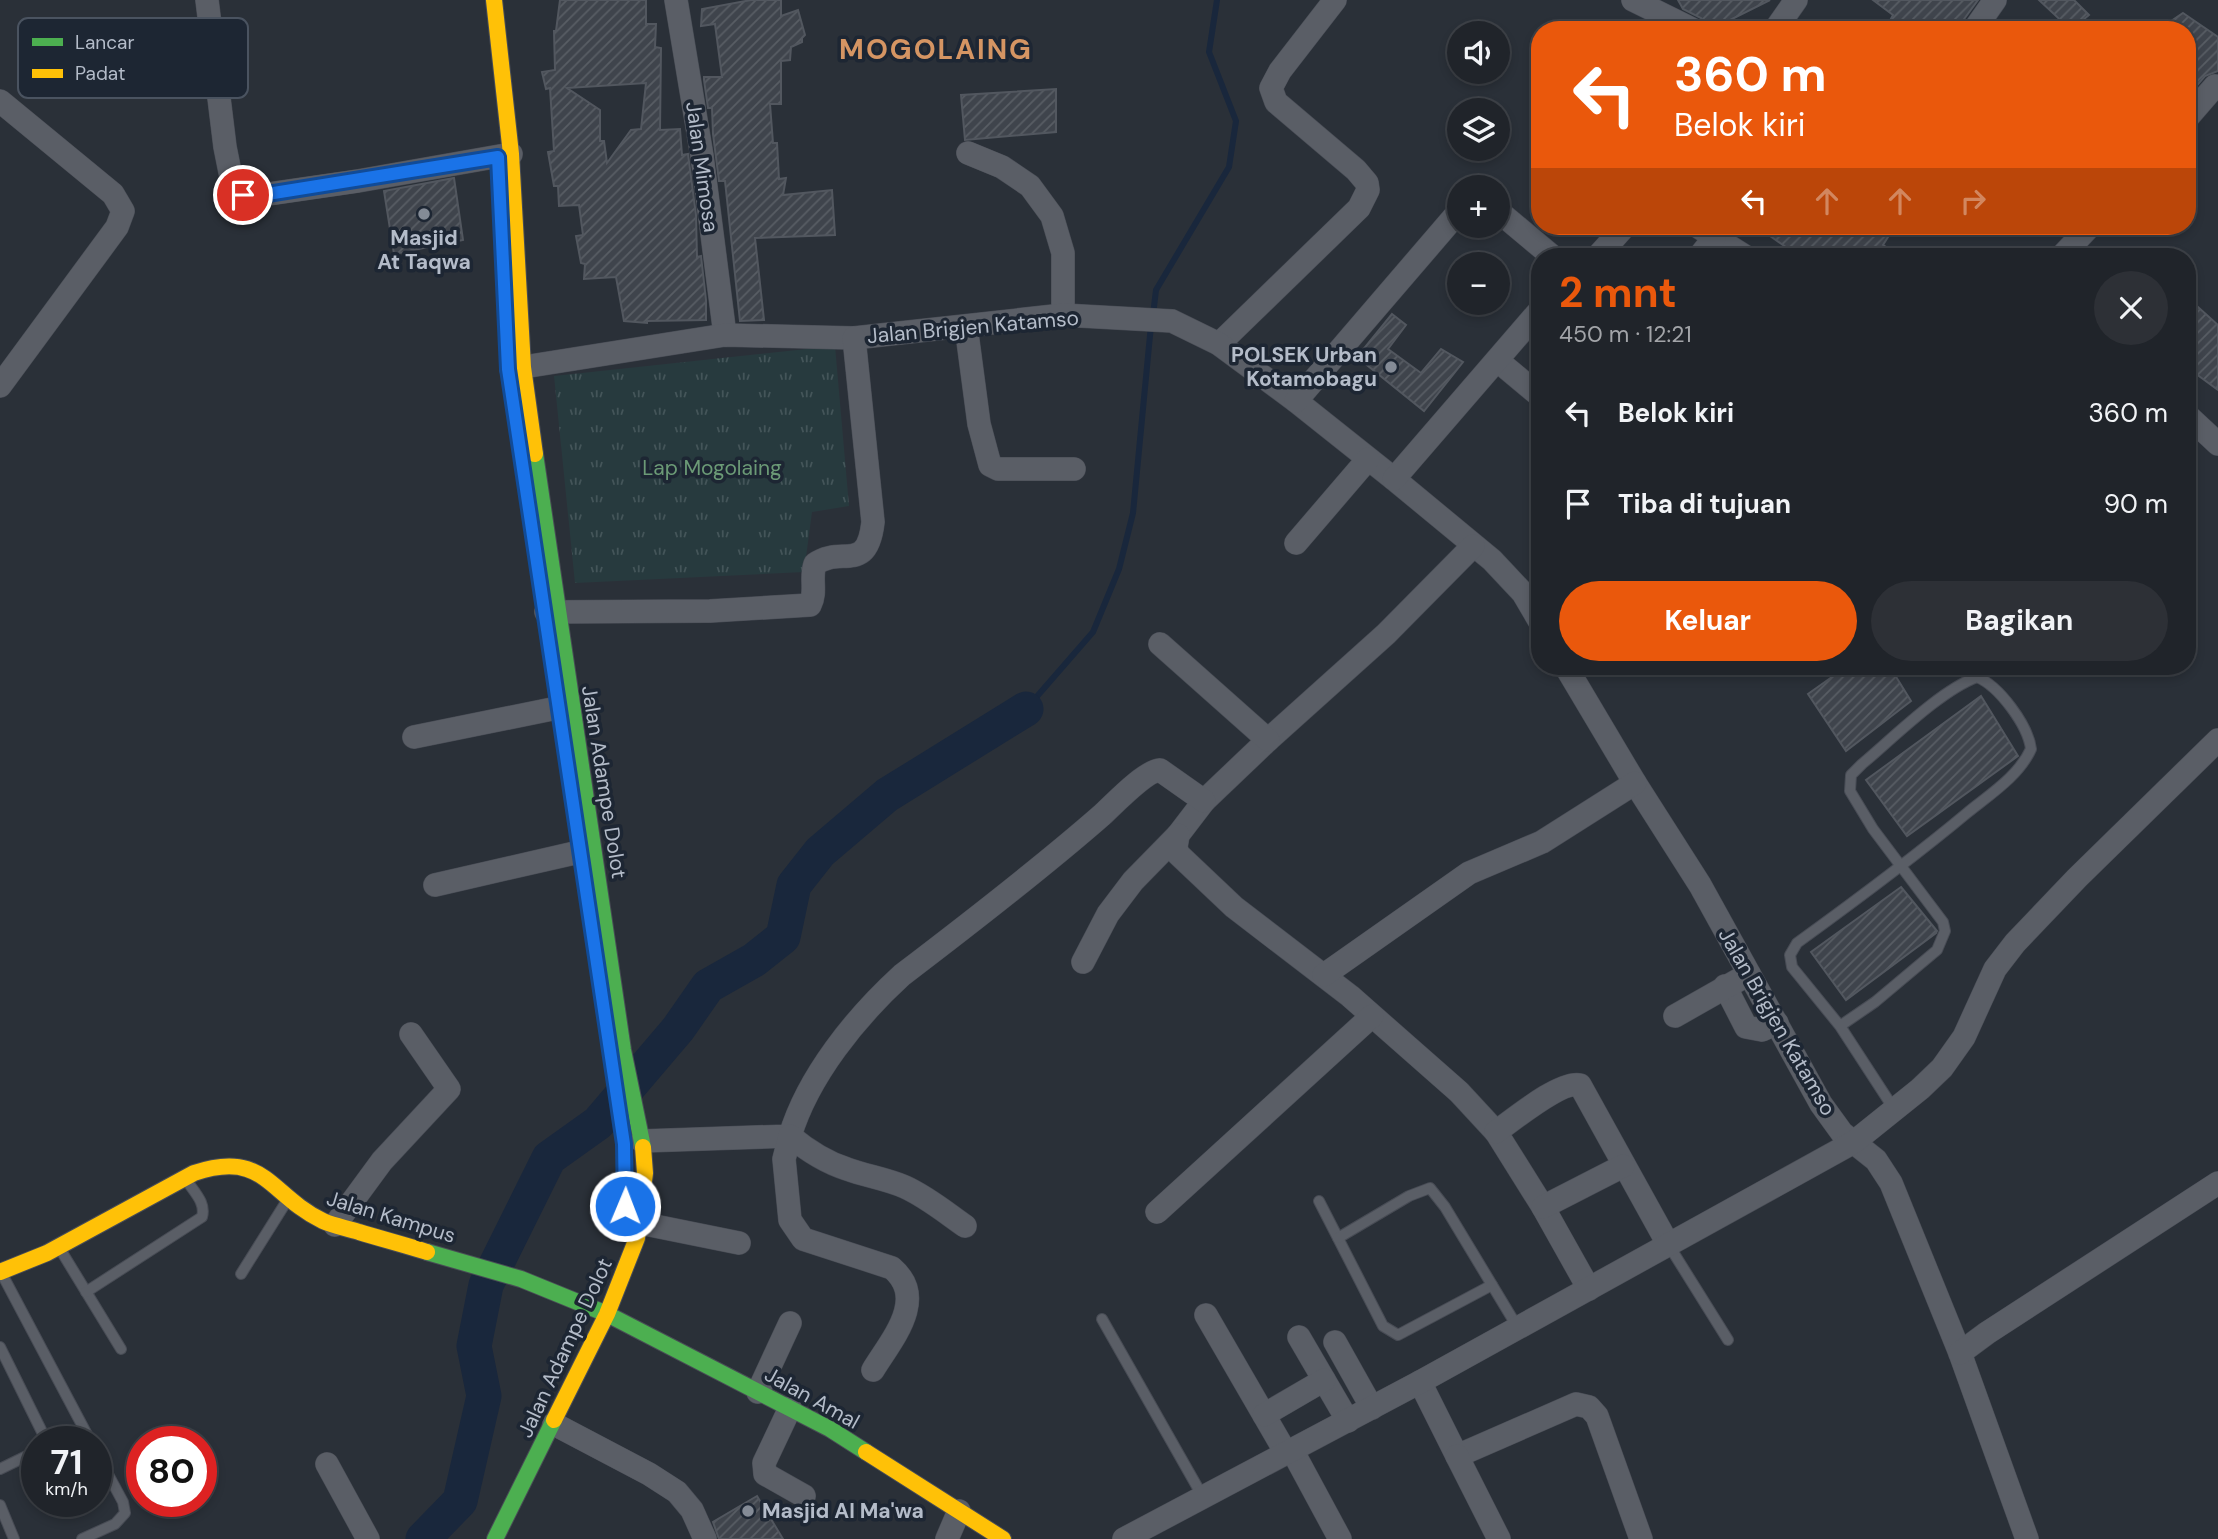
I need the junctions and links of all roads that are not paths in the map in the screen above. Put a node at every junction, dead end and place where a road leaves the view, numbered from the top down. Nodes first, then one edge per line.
1 (207, 0) edge
2 (478, 0) edge
3 (494, 0) edge
4 (676, 0) edge
5 (1335, 0) edge
6 (1633, 0) edge
7 (1796, 0) edge
8 (1995, 0) edge
9 (209, 18) edge
10 (1676, 21) edge
11 (1781, 21) edge
12 (1980, 21) edge
13 (2215, 86) dead end
14 (219, 98) edge
15 (0, 101) edge
16 (2196, 108) edge
17 (968, 153) dead end
18 (505, 156) junction
19 (1510, 221) edge
20 (1447, 225) edge
21 (1617, 235) edge
22 (1710, 235) edge
23 (2082, 235) edge
24 (1542, 248) edge
25 (1605, 248) edge
26 (1731, 248) edge
27 (2069, 248) edge
28 (1063, 315) junction
29 (1531, 321) edge
30 (966, 326) junction
31 (725, 335) junction
32 (854, 338) junction
33 (1219, 344) junction
34 (8, 355) edge
35 (1498, 361) junction
36 (516, 368) junction
37 (0, 386) edge
38 (1531, 388) edge
39 (1296, 401) junction
40 (2196, 422) edge
41 (2216, 438) edge
42 (1368, 459) junction
43 (1074, 469) dead end
44 (1394, 479) junction
45 (1296, 543) dead end
46 (1474, 546) junction
47 (1531, 608) edge
48 (550, 612) junction
49 (1160, 644) dead end
50 (1571, 675) edge
51 (557, 708) junction
52 (414, 737) dead end
53 (1268, 740) junction
54 (2218, 740) edge
55 (1634, 783) junction
56 (1204, 801) junction
57 (1178, 835) junction
58 (579, 852) junction
59 (1902, 867) junction
60 (435, 885) dead end
61 (1083, 962) dead end
62 (1749, 974) junction
63 (1324, 975) junction
64 (1725, 986) junction
65 (1372, 1016) junction
66 (1675, 1016) dead end
67 (1777, 1023) junction
68 (1840, 1026) junction
69 (411, 1034) dead end
70 (617, 1054) junction
71 (616, 1095) dead end
72 (1894, 1109) junction
73 (1496, 1132) junction
74 (790, 1136) junction
75 (642, 1141) junction
76 (1854, 1142) junction
77 (1623, 1166) junction
78 (185, 1178) junction
79 (2218, 1183) edge
80 (289, 1198) junction
81 (1319, 1201) dead end
82 (1543, 1207) junction
83 (1157, 1212) dead end
84 (639, 1223) junction
85 (335, 1225) junction
86 (965, 1226) dead end
87 (1338, 1238) junction
88 (739, 1243) dead end
89 (1668, 1244) junction
90 (58, 1247) junction
91 (0, 1272) edge
92 (242, 1274) dead end
93 (1492, 1285) junction
94 (1589, 1289) junction
95 (86, 1292) junction
96 (599, 1306) junction
97 (1206, 1315) dead end
98 (1102, 1320) dead end
99 (790, 1323) dead end
100 (1518, 1328) junction
101 (1299, 1337) dead end
102 (1728, 1340) dead end
103 (1335, 1342) dead end
104 (0, 1347) edge
105 (121, 1349) dead end
106 (1961, 1353) junction
107 (873, 1370) dead end
108 (1324, 1380) junction
109 (1420, 1382) junction
110 (758, 1392) junction
111 (790, 1408) junction
112 (1372, 1408) junction
113 (1264, 1415) junction
114 (1348, 1421) junction
115 (554, 1424) junction
116 (39, 1426) edge
117 (82, 1426) edge
118 (1289, 1452) junction
119 (1457, 1455) junction
120 (21, 1459) edge
121 (327, 1464) dead end
122 (0, 1469) edge
123 (112, 1483) edge
124 (804, 1496) dead end
125 (1203, 1497) junction
126 (0, 1505) edge
127 (959, 1511) junction
128 (14, 1539) edge
129 (82, 1539) edge
130 (368, 1539) edge
131 (480, 1539) edge
132 (495, 1539) edge
133 (705, 1539) edge
134 (947, 1539) edge
135 (1003, 1539) edge
136 (1124, 1539) edge
137 (1340, 1539) edge
138 (1499, 1539) edge
139 (1642, 1539) edge
140 (2027, 1539) edge

1 - 9 street
2 - 18 main road, Jalan Adampe Dolot
3 - 18 main road, Jalan Adampe Dolot
4 - 31 street, Jalan Mimosa
5 - 33 street
6 - 10 street
7 - 11 street
8 - 12 street
13 - 16 street
14 - 18 street
15 - 34 street
17 - 28 street
18 - 36 main road, Jalan Adampe Dolot
19 - 24 street
20 - 39 street
21 - 25 street
22 - 26 street
23 - 27 street
28 - 30 street, Jalan Brigjen Katamso
28 - 33 street, Jalan Brigjen Katamso
29 - 35 street
30 - 32 street, Jalan Brigjen Katamso
30 - 43 street
31 - 32 street, Jalan Brigjen Katamso
31 - 36 street, Jalan Brigjen Katamso
32 - 48 street
33 - 39 street, Jalan Brigjen Katamso
34 - 37 street
35 - 38 street
35 - 44 street
36 - 48 main road, Jalan Adampe Dolot
39 - 42 street, Jalan Brigjen Katamso
40 - 41 street
42 - 44 street, Jalan Brigjen Katamso
42 - 45 street
44 - 46 street, Jalan Brigjen Katamso
46 - 47 street, Jalan Brigjen Katamso
46 - 53 street
48 - 51 main road, Jalan Adampe Dolot
48 - 70 main road, Jalan Adampe Dolot
49 - 53 street
50 - 55 street, Jalan Brigjen Katamso
51 - 52 street
51 - 58 main road, Jalan Adampe Dolot
53 - 56 street
54 - 72 street
55 - 62 street, Jalan Brigjen Katamso
55 - 63 street
56 - 57 street
56 - 74 street
57 - 61 street
57 - 63 street
58 - 60 street
58 - 70 main road, Jalan Adampe Dolot
59 - 59 lane
59 - 68 lane
59 - 68 lane
62 - 64 street
62 - 67 street, Jalan Brigjen Katamso
63 - 65 street
64 - 66 street
64 - 67 street
65 - 73 street
65 - 83 street
67 - 76 street, Jalan Brigjen Katamso
68 - 72 lane
69 - 85 street
70 - 71 main road, Jalan Adampe Dolot
70 - 75 main road, Jalan Adampe Dolot
72 - 76 street
73 - 77 street
73 - 82 street
74 - 75 street
74 - 86 street
74 - 107 street
75 - 84 main road, Jalan Adampe Dolot
76 - 89 street
76 - 106 street, Jalan Brigjen Katamso
77 - 82 street
77 - 89 street
78 - 80 main road, Jalan Kampus
78 - 90 main road, Jalan Kampus
78 - 95 lane
79 - 106 street
80 - 85 main road, Jalan Kampus
80 - 92 lane
81 - 87 lane
82 - 94 street
84 - 88 street
84 - 96 main road, Jalan Adampe Dolot
85 - 96 main road, Jalan Kampus
87 - 93 lane
87 - 93 lane
89 - 94 street
89 - 102 lane
90 - 91 main road, Jalan Kampus
90 - 95 lane
91 - 117 lane
93 - 100 lane
94 - 100 street
95 - 105 lane
96 - 110 main road, Jalan Amal
96 - 115 main road, Jalan Adampe Dolot
96 - 131 main road, Jalan Adampe Dolot
97 - 113 street
98 - 125 lane
99 - 110 street
100 - 109 street
101 - 108 street
103 - 112 street
104 - 116 lane
106 - 140 street, Jalan Brigjen Katamso
108 - 113 street
108 - 114 street
109 - 112 street
109 - 119 street
110 - 111 main road, Jalan Amal
111 - 124 street
111 - 127 main road, Jalan Amal
112 - 114 street
113 - 118 street
114 - 118 street
115 - 132 main road, Jalan Adampe Dolot
115 - 133 street
118 - 125 street
118 - 137 street
119 - 138 street
119 - 139 street
120 - 122 lane
121 - 130 street
123 - 129 lane
125 - 136 street
126 - 128 lane
127 - 134 street
127 - 135 main road, Jalan Amal

